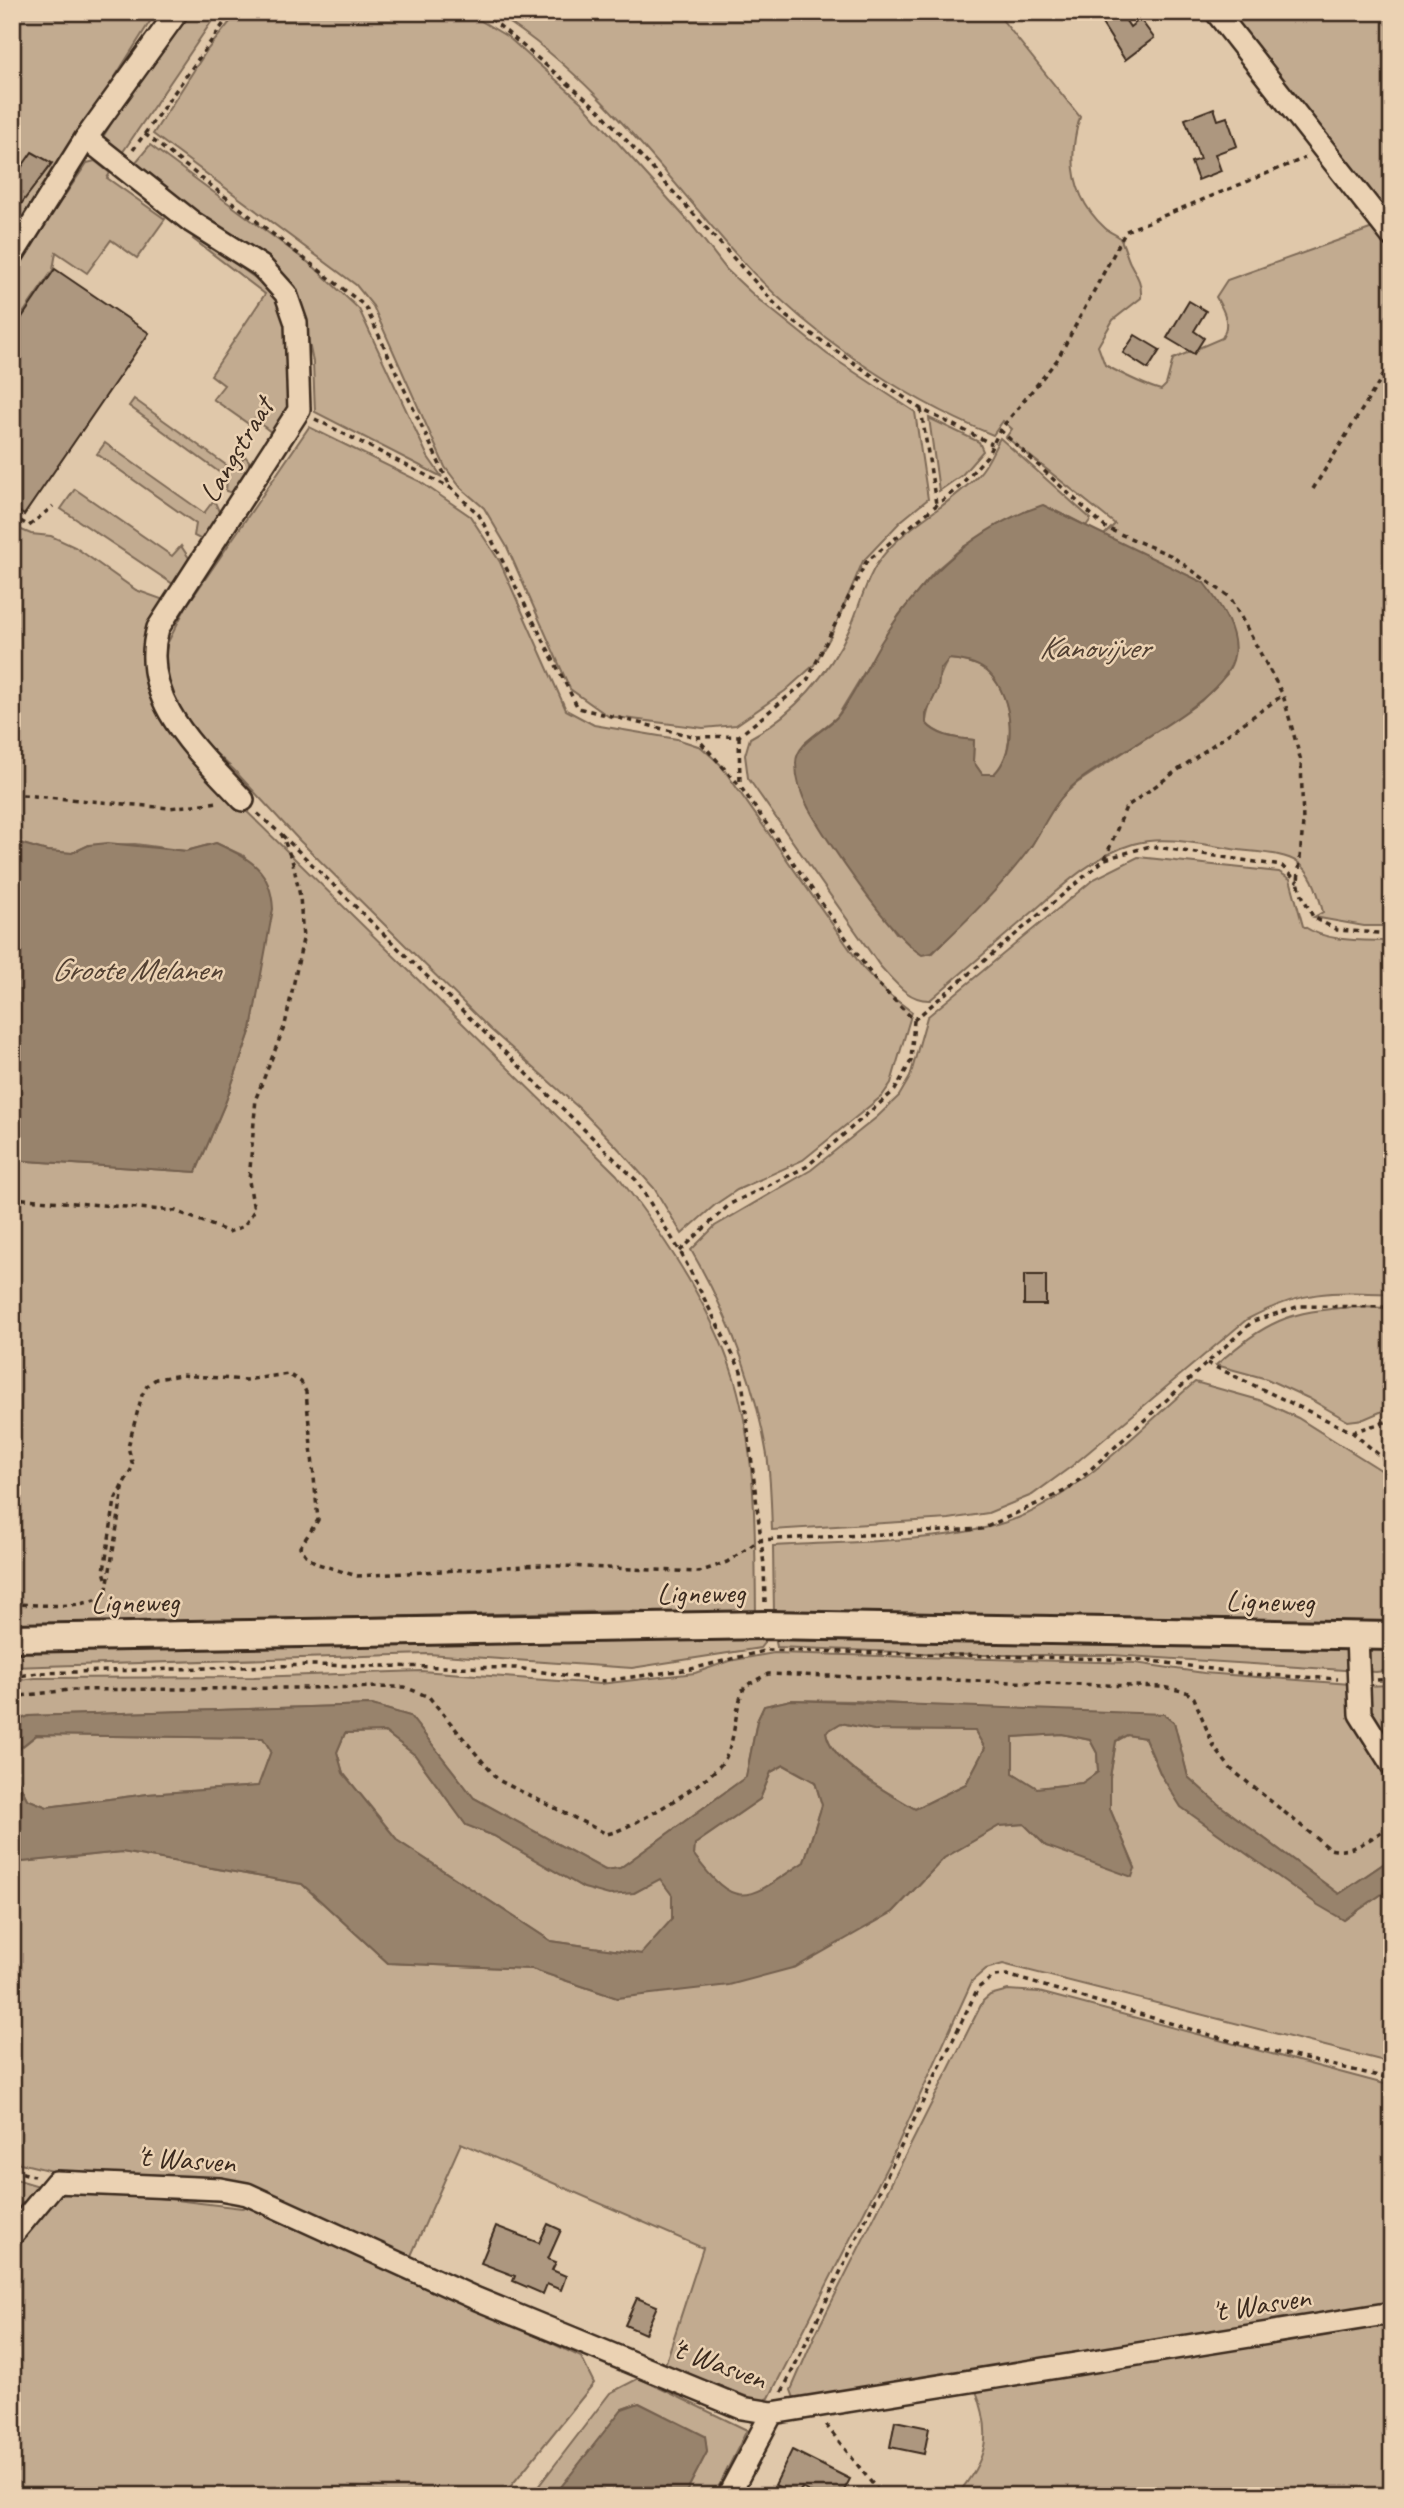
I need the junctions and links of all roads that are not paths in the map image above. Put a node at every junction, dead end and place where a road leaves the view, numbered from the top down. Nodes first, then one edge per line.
1 (177, 12) edge
2 (1216, 12) edge
3 (86, 138) junction
4 (1392, 236) edge
5 (12, 256) edge
6 (243, 800) road end
7 (1357, 1636) junction
8 (1392, 1636) edge
9 (12, 1638) edge
10 (1392, 1765) edge
11 (12, 2235) edge
12 (1392, 2313) edge
13 (772, 2413) junction
14 (728, 2496) edge

1 - 3 street
2 - 4 street
3 - 5 street
3 - 6 street, Langstraat
7 - 8 street, Ligneweg
7 - 9 street, Ligneweg
7 - 10 street
11 - 13 street, 't Wasven
12 - 13 street, 't Wasven
13 - 14 street

